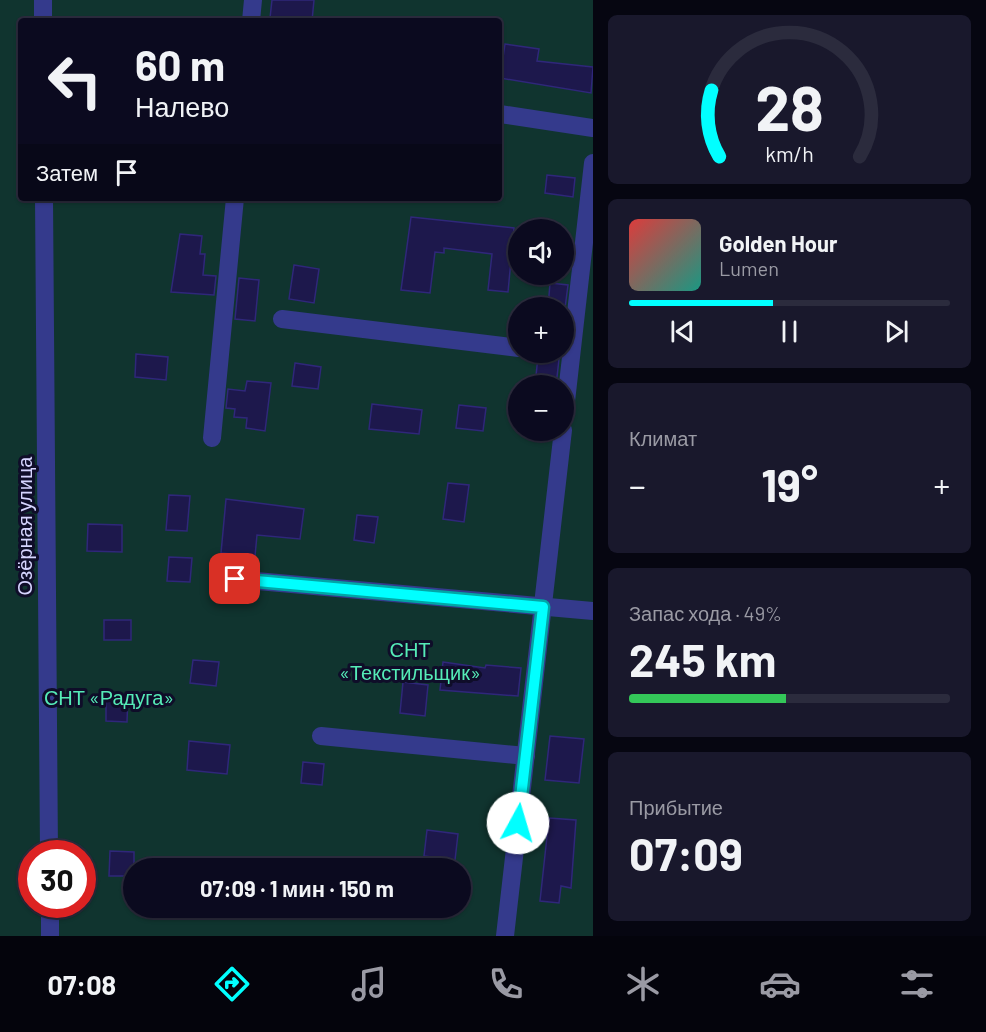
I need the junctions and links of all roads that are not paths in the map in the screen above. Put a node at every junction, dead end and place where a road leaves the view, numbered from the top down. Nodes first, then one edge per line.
1 (43, 0) edge
2 (253, 0) edge
3 (43, 18) edge
4 (251, 18) edge
5 (502, 114) edge
6 (593, 128) edge
7 (593, 164) edge
8 (44, 201) edge
9 (235, 201) edge
10 (573, 297) edge
11 (282, 319) dead end
12 (508, 347) edge
13 (212, 438) dead end
14 (562, 441) edge
15 (235, 579) dead end
16 (543, 607) junction
17 (593, 611) edge
18 (321, 736) dead end
19 (526, 756) junction
20 (49, 840) edge
21 (50, 918) edge
22 (50, 936) edge
23 (505, 936) edge

1 - 3 street
2 - 4 street
5 - 6 street
7 - 10 street
8 - 20 street, Озёрная улица
9 - 13 street
11 - 12 street
14 - 16 street
15 - 16 street
16 - 17 street
16 - 19 street
18 - 19 street
19 - 23 street
21 - 22 street

